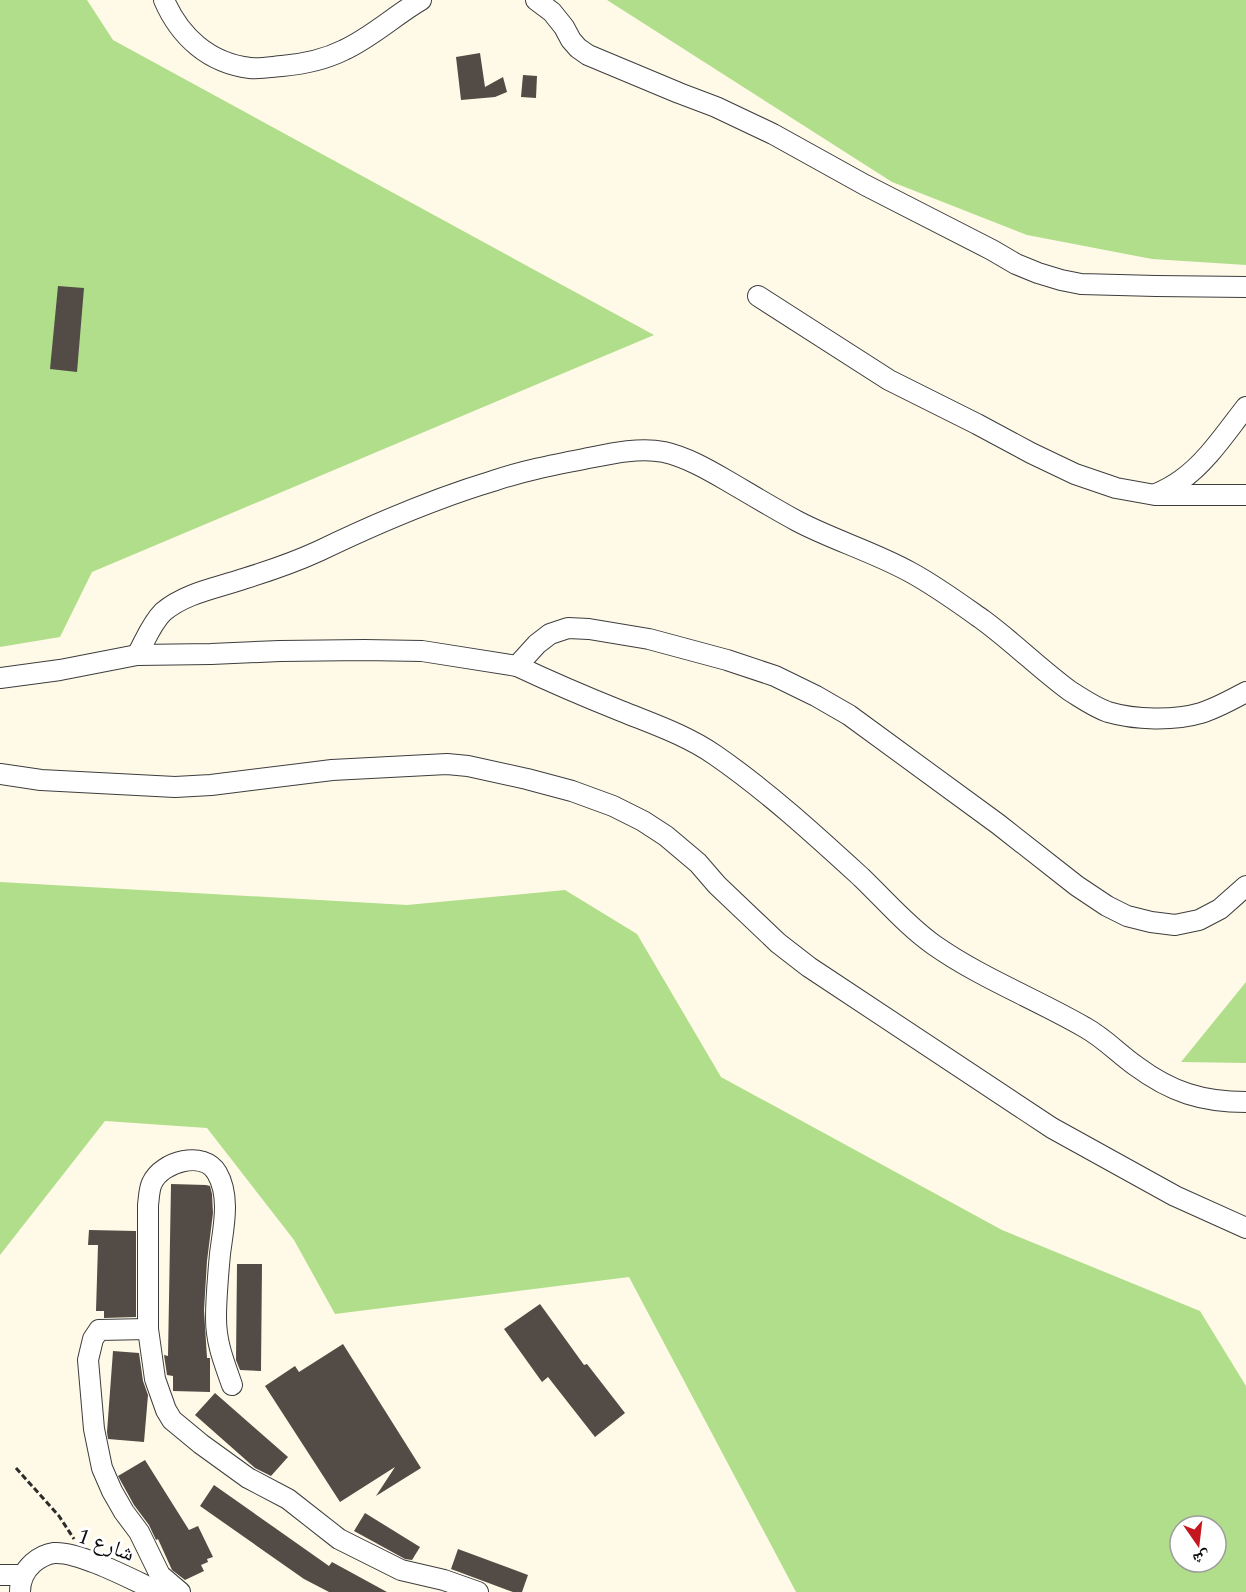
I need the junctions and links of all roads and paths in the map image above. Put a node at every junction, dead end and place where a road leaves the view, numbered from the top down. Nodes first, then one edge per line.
1 (164, 0) edge
2 (421, 0) edge
3 (536, 0) edge
4 (1246, 287) edge
5 (758, 297) dead end
6 (1246, 407) edge
7 (1155, 495) junction
8 (1246, 495) edge
9 (137, 655) junction
10 (517, 666) junction
11 (0, 678) edge
12 (1246, 692) edge
13 (0, 774) edge
14 (1246, 886) edge
15 (1246, 1102) edge
16 (1246, 1227) edge
17 (148, 1329) junction
18 (232, 1385) dead end
19 (16, 1468) dead end
20 (88, 1561) junction
21 (0, 1575) edge
22 (22, 1583) edge
23 (159, 1592) edge
24 (180, 1592) edge
25 (478, 1592) edge

1 - 2 street
3 - 4 street
5 - 7 street
6 - 7 street
7 - 8 street
9 - 10 street
9 - 11 street
9 - 12 street
10 - 14 street
10 - 15 street
13 - 16 street
17 - 18 street
17 - 24 street
17 - 25 street
19 - 20 path
20 - 22 street, شارع 1
20 - 23 street, شارع 1
21 - 22 street

